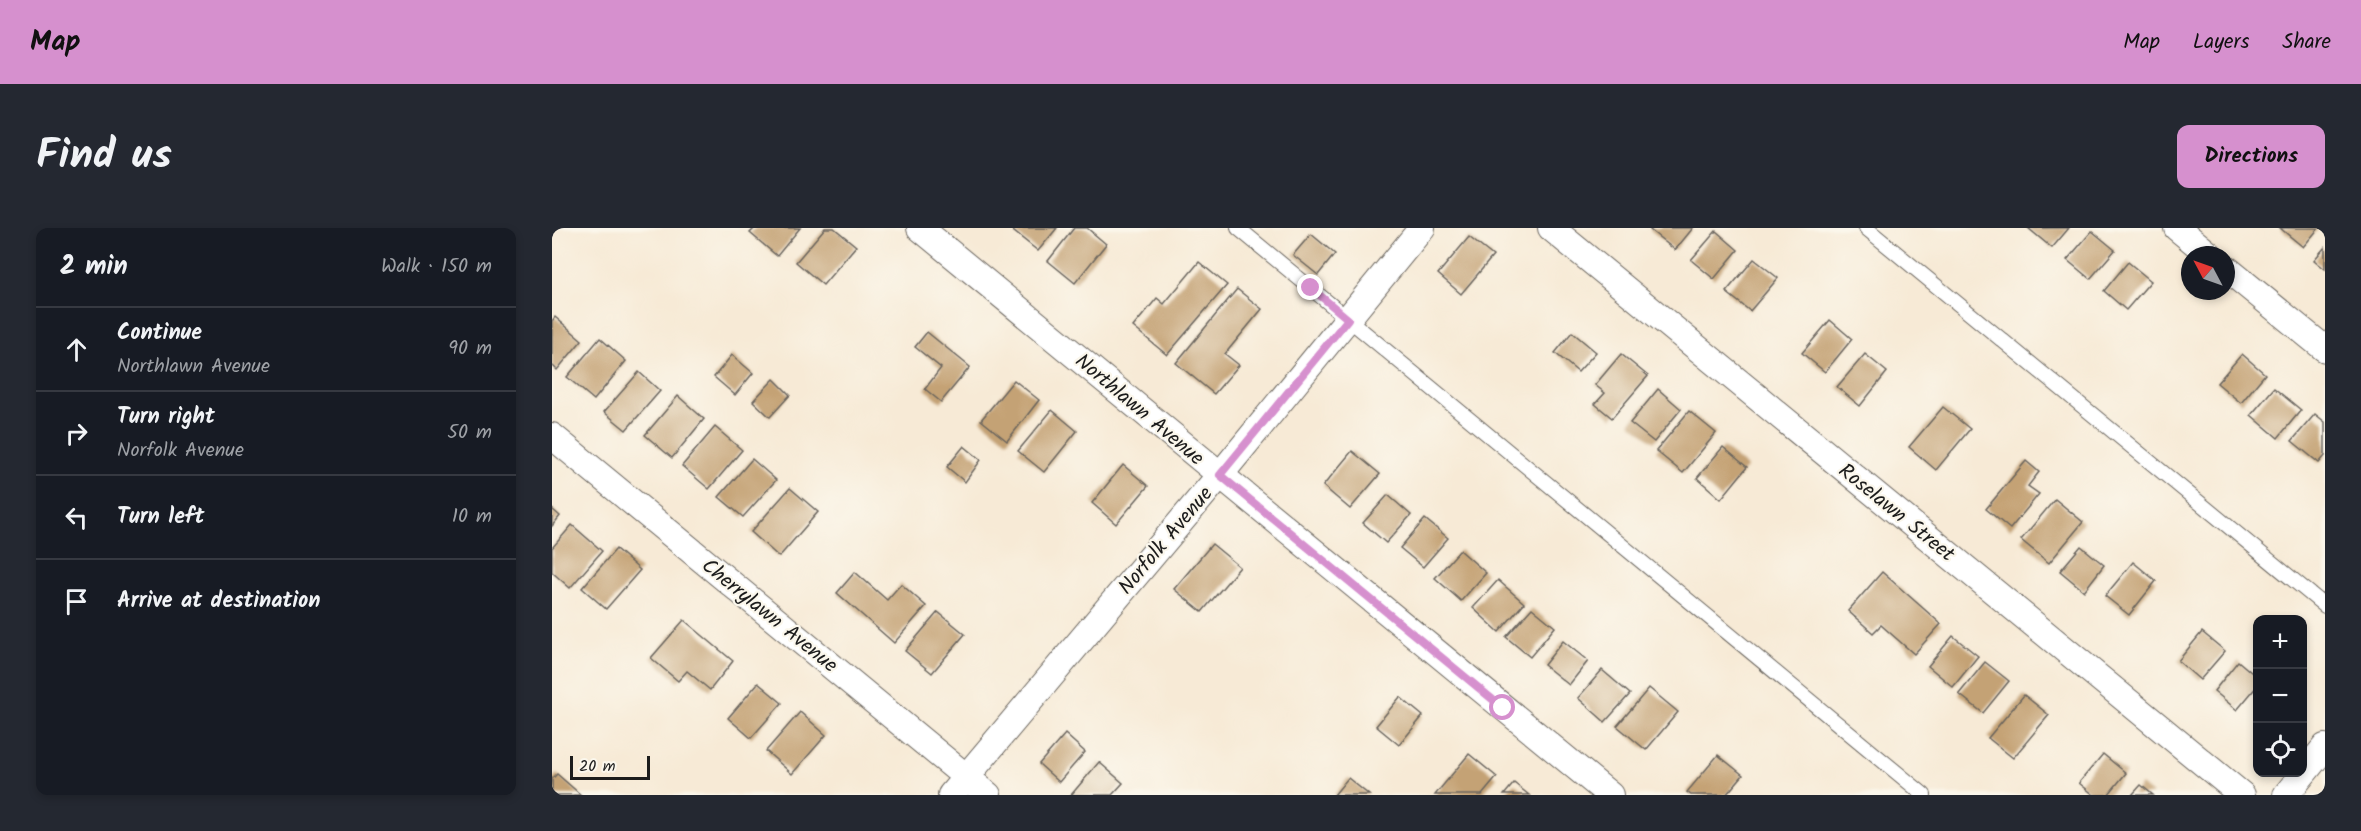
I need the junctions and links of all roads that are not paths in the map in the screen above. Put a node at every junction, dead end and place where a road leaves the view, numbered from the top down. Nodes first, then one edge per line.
1 (920, 228) edge
2 (1238, 228) edge
3 (1422, 228) edge
4 (1551, 228) edge
5 (1866, 228) edge
6 (2177, 228) edge
7 (2199, 246) edge
8 (2235, 275) edge
9 (1348, 319) junction
10 (2325, 349) edge
11 (552, 436) edge
12 (1220, 475) junction
13 (2325, 606) edge
14 (2325, 747) edge
15 (959, 786) edge
16 (988, 795) edge
17 (1610, 795) edge
18 (1924, 795) edge
19 (2242, 795) edge
20 (2286, 795) edge

1 - 12 street, Northlawn Avenue
2 - 9 lane
3 - 9 street, Norfolk Avenue
4 - 19 street, Roselawn Street
5 - 13 lane
6 - 7 street
8 - 10 street
9 - 12 street, Norfolk Avenue
9 - 18 lane
11 - 15 street, Cherrylawn Avenue
12 - 15 street, Norfolk Avenue
12 - 17 street, Northlawn Avenue
14 - 20 street
15 - 16 street, Cherrylawn Avenue

